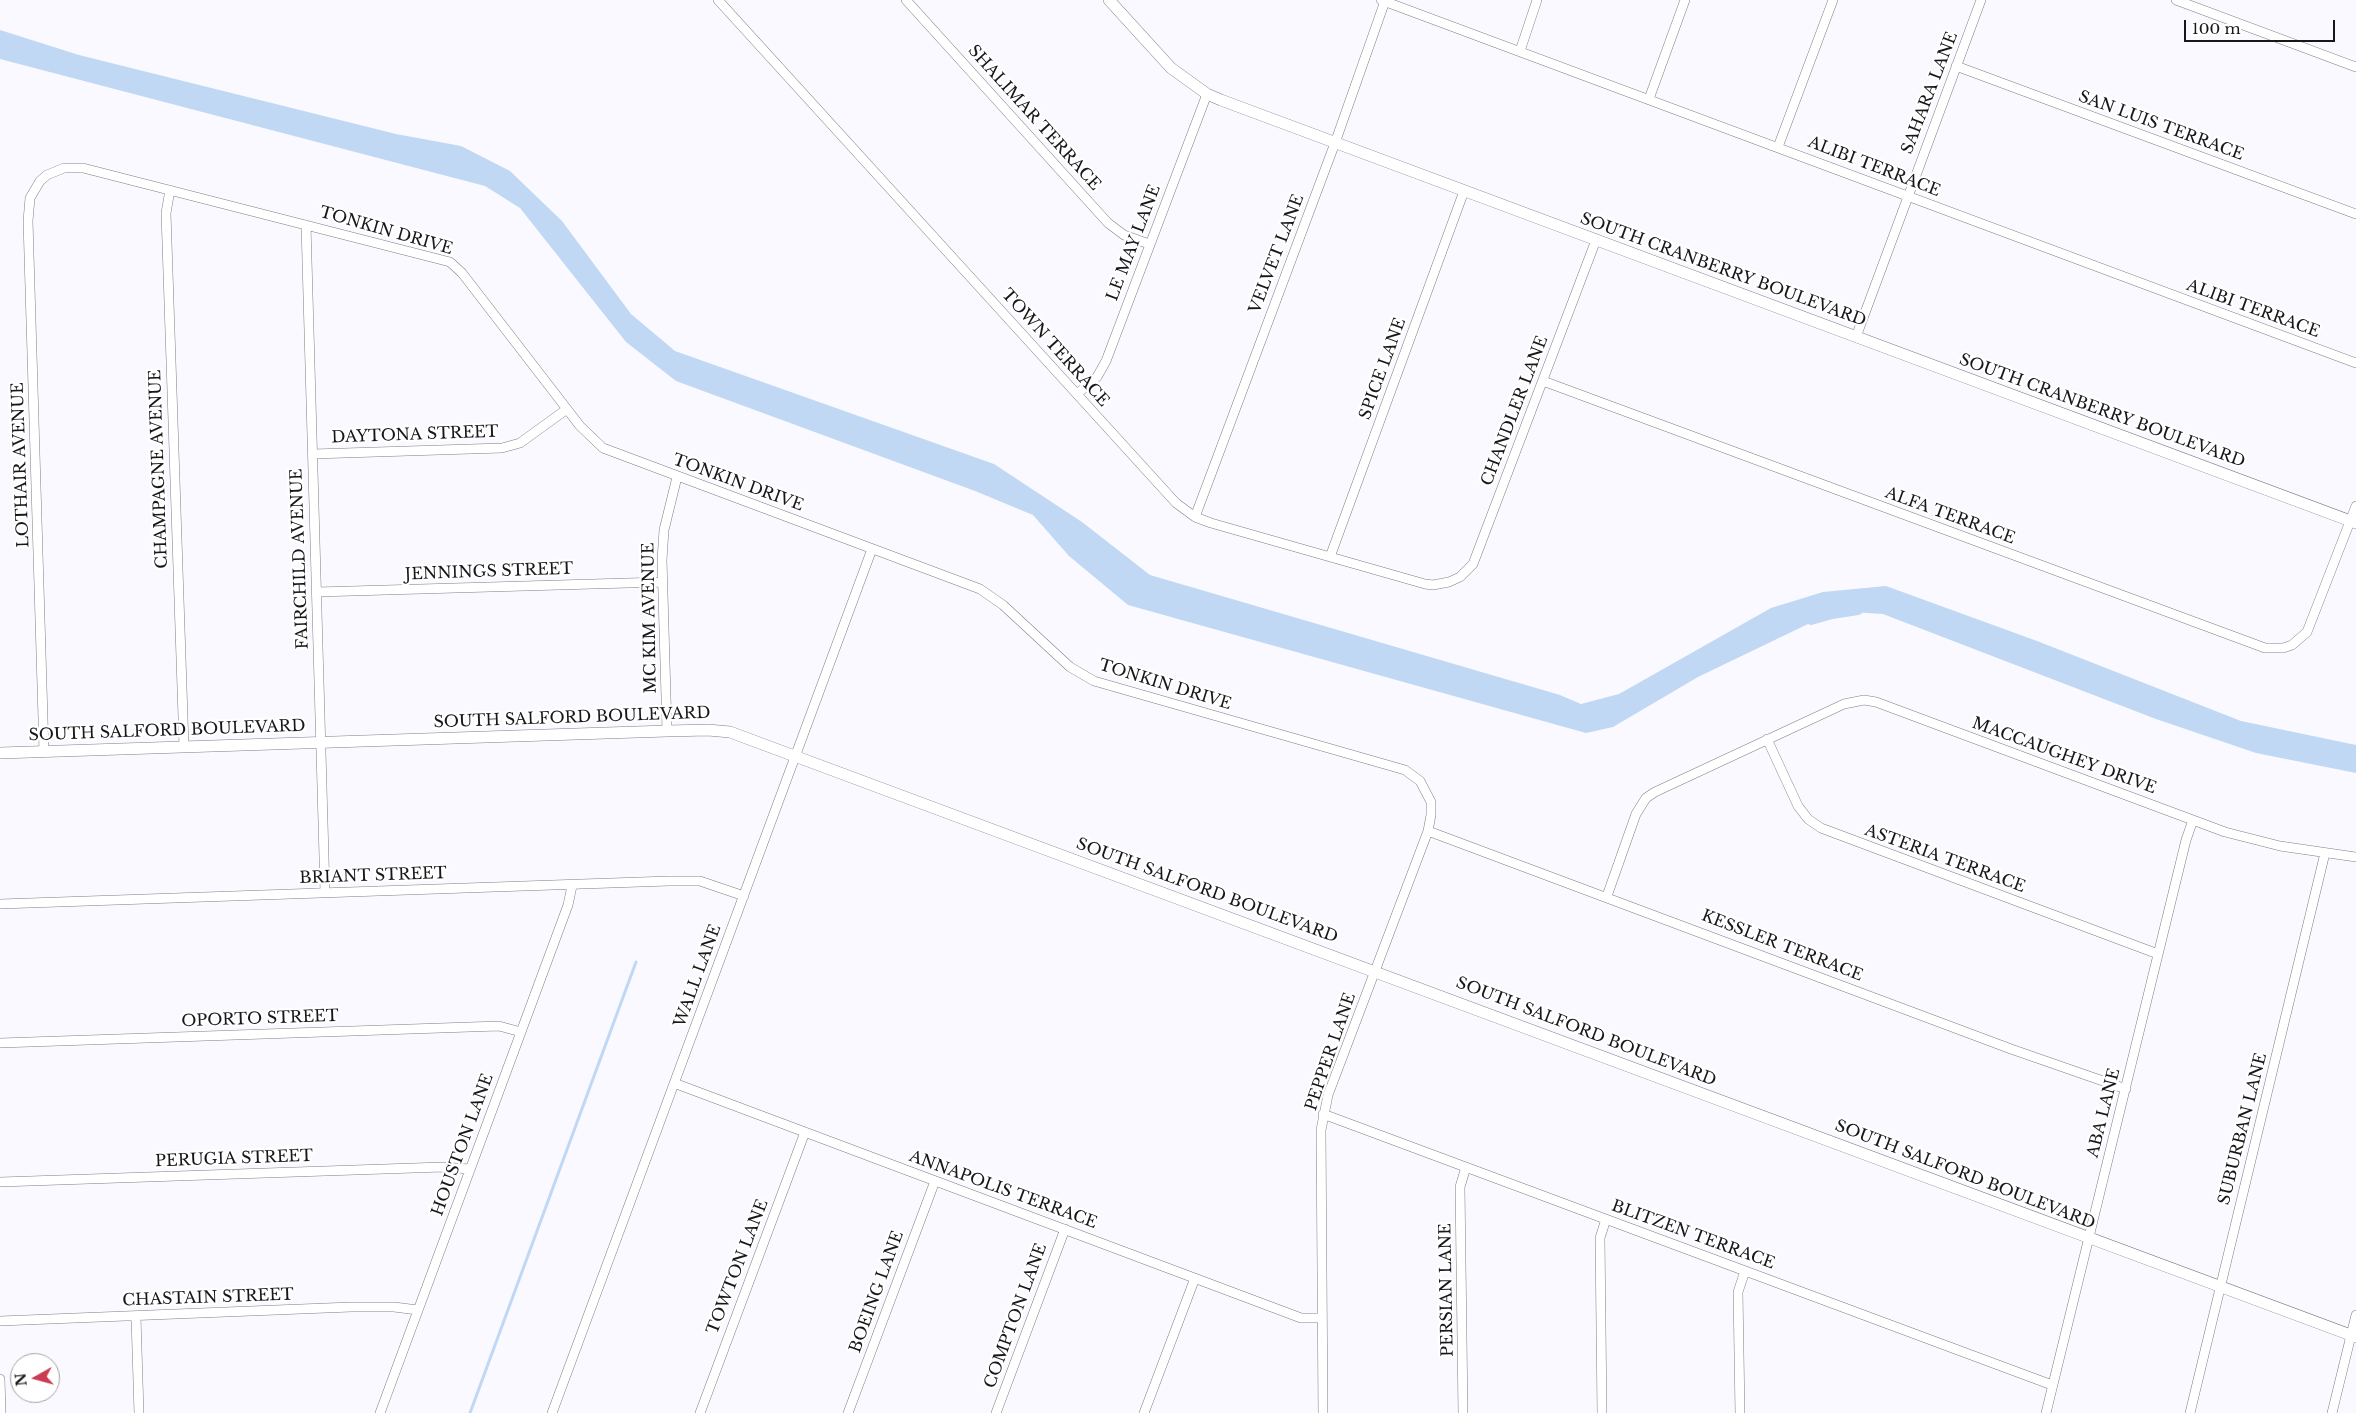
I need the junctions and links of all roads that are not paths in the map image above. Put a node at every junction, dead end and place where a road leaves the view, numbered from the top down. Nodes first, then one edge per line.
1 (718, 0) edge
2 (906, 0) edge
3 (1109, 0) edge
4 (1537, 0) edge
5 (1685, 0) edge
6 (1833, 0) edge
7 (1981, 0) edge
8 (2176, 0) edge
9 (1383, 1) edge
10 (1520, 51) junction
11 (1956, 66) junction
12 (2356, 67) edge
13 (1207, 94) junction
14 (1649, 99) junction
15 (1335, 143) junction
16 (1778, 147) junction
17 (40, 181) joint
18 (170, 190) junction
19 (1464, 191) junction
20 (1907, 196) junction
21 (2356, 214) edge
22 (306, 225) junction
23 (1596, 240) junction
24 (1149, 244) junction
25 (1856, 337) junction
26 (2356, 363) edge
27 (1543, 381) junction
28 (1077, 394) junction
29 (567, 409) junction
30 (313, 454) junction
31 (677, 477) junction
32 (2356, 506) edge
33 (1195, 517) junction
34 (2353, 522) edge
35 (872, 549) junction
36 (1330, 557) junction
37 (662, 582) junction
38 (1449, 582) joint
39 (316, 592) junction
40 (667, 731) junction
41 (1767, 739) junction
42 (320, 742) junction
43 (184, 747) junction
44 (44, 752) junction
45 (0, 753) edge
46 (797, 756) junction
47 (2193, 820) junction
48 (1428, 831) junction
49 (2325, 853) junction
50 (2356, 857) edge
51 (572, 886) junction
52 (325, 892) junction
53 (744, 896) junction
54 (1607, 896) junction
55 (0, 904) edge
56 (2158, 954) junction
57 (1376, 971) junction
58 (521, 1032) junction
59 (0, 1043) edge
60 (674, 1083) junction
61 (2126, 1089) junction
62 (1324, 1114) junction
63 (805, 1132) junction
64 (1466, 1167) junction
65 (470, 1170) junction
66 (935, 1181) junction
67 (0, 1182) edge
68 (1606, 1219) junction
69 (1065, 1229) junction
70 (2089, 1239) junction
71 (1746, 1271) junction
72 (1195, 1278) junction
73 (2220, 1288) junction
74 (418, 1310) junction
75 (2356, 1314) edge
76 (136, 1317) junction
77 (1322, 1318) junction
78 (0, 1320) edge
79 (2354, 1336) edge
80 (0, 1379) edge
81 (2052, 1385) junction
82 (1, 1413) edge
83 (139, 1413) edge
84 (380, 1413) edge
85 (552, 1413) edge
86 (700, 1413) edge
87 (848, 1413) edge
88 (996, 1413) edge
89 (1144, 1413) edge
90 (1324, 1413) edge
91 (1463, 1413) edge
92 (1602, 1413) edge
93 (1740, 1413) edge
94 (2046, 1413) edge
95 (2190, 1413) edge
96 (2332, 1413) edge

1 - 28 street, TOWN TERRACE
2 - 24 street, SHALIMAR TERRACE
3 - 13 street, SOUTH CRANBERRY BOULEVARD
4 - 10 street
5 - 14 street
6 - 16 street
7 - 11 street, SAHARA LANE
8 - 12 street
9 - 10 street, ALIBI TERRACE
9 - 15 street, VELVET LANE
10 - 14 street, ALIBI TERRACE
11 - 20 street, SAHARA LANE
11 - 21 street, SAN LUIS TERRACE
13 - 15 street, SOUTH CRANBERRY BOULEVARD
13 - 24 street, LE MAY LANE
14 - 16 street, ALIBI TERRACE
15 - 19 street, SOUTH CRANBERRY BOULEVARD
15 - 33 street, VELVET LANE
16 - 20 street, ALIBI TERRACE
17 - 18 street, TONKIN DRIVE
17 - 44 street, LOTHAIR AVENUE
18 - 22 street, TONKIN DRIVE
18 - 43 street, CHAMPAGNE AVENUE
19 - 23 street, SOUTH CRANBERRY BOULEVARD
19 - 36 street, SPICE LANE
20 - 25 street, SAHARA LANE
20 - 26 street, ALIBI TERRACE
22 - 29 street, TONKIN DRIVE
22 - 30 street, FAIRCHILD AVENUE
23 - 25 street, SOUTH CRANBERRY BOULEVARD
23 - 27 street, CHANDLER LANE
24 - 28 street, LE MAY LANE
25 - 34 street, SOUTH CRANBERRY BOULEVARD
27 - 34 street, ALFA TERRACE
27 - 38 street, CHANDLER LANE
28 - 33 street, TOWN TERRACE
29 - 30 street, DAYTONA STREET
29 - 31 street, TONKIN DRIVE
30 - 39 street, FAIRCHILD AVENUE
31 - 35 street, TONKIN DRIVE
31 - 37 street, MC KIM AVENUE
32 - 34 street, ALFA TERRACE
33 - 36 street, TOWN TERRACE
35 - 46 street, WALL LANE
35 - 48 street, TONKIN DRIVE
36 - 38 street, TOWN TERRACE
37 - 39 street, JENNINGS STREET
37 - 40 street, MC KIM AVENUE
39 - 42 street, FAIRCHILD AVENUE
40 - 42 street, SOUTH SALFORD BOULEVARD
40 - 46 street, SOUTH SALFORD BOULEVARD
41 - 47 street, MACCAUGHEY DRIVE
41 - 54 street, MACCAUGHEY DRIVE
41 - 56 street, ASTERIA TERRACE
42 - 43 street, SOUTH SALFORD BOULEVARD
42 - 52 street, FAIRCHILD AVENUE
43 - 44 street, SOUTH SALFORD BOULEVARD
44 - 45 street, SOUTH SALFORD BOULEVARD
46 - 53 street, WALL LANE
46 - 57 street, SOUTH SALFORD BOULEVARD
47 - 49 street, MACCAUGHEY DRIVE
47 - 56 street, ABA LANE
48 - 54 street, KESSLER TERRACE
48 - 57 street, PEPPER LANE
49 - 50 street, MACCAUGHEY DRIVE
49 - 73 street, SUBURBAN LANE
51 - 52 street, BRIANT STREET
51 - 53 street, BRIANT STREET
51 - 58 street, HOUSTON LANE
52 - 55 street, BRIANT STREET
53 - 60 street, WALL LANE
54 - 61 street, KESSLER TERRACE
56 - 61 street, ABA LANE
57 - 62 street, PEPPER LANE
57 - 70 street, SOUTH SALFORD BOULEVARD
58 - 59 street, OPORTO STREET
58 - 65 street, HOUSTON LANE
60 - 63 street, ANNAPOLIS TERRACE
60 - 85 street, WALL LANE
61 - 70 street, ABA LANE
62 - 64 street, BLITZEN TERRACE
62 - 77 street, PEPPER LANE
63 - 66 street, ANNAPOLIS TERRACE
63 - 86 street, TOWTON LANE
64 - 68 street, BLITZEN TERRACE
64 - 91 street, PERSIAN LANE
65 - 67 street, PERUGIA STREET
65 - 74 street, HOUSTON LANE
66 - 69 street, ANNAPOLIS TERRACE
66 - 87 street, BOEING LANE
68 - 71 street, BLITZEN TERRACE
68 - 92 street
69 - 72 street, ANNAPOLIS TERRACE
69 - 88 street, COMPTON LANE
70 - 73 street, SOUTH SALFORD BOULEVARD
70 - 81 street, ABA LANE
71 - 81 street, BLITZEN TERRACE
71 - 93 street
72 - 77 street, ANNAPOLIS TERRACE
72 - 89 street
73 - 79 street, SOUTH SALFORD BOULEVARD
73 - 95 street, SUBURBAN LANE
74 - 76 street, CHASTAIN STREET
74 - 84 street, HOUSTON LANE
75 - 79 street
76 - 78 street, CHASTAIN STREET
76 - 83 street
77 - 90 street, PEPPER LANE
79 - 96 street
80 - 82 street
81 - 94 street, ABA LANE

